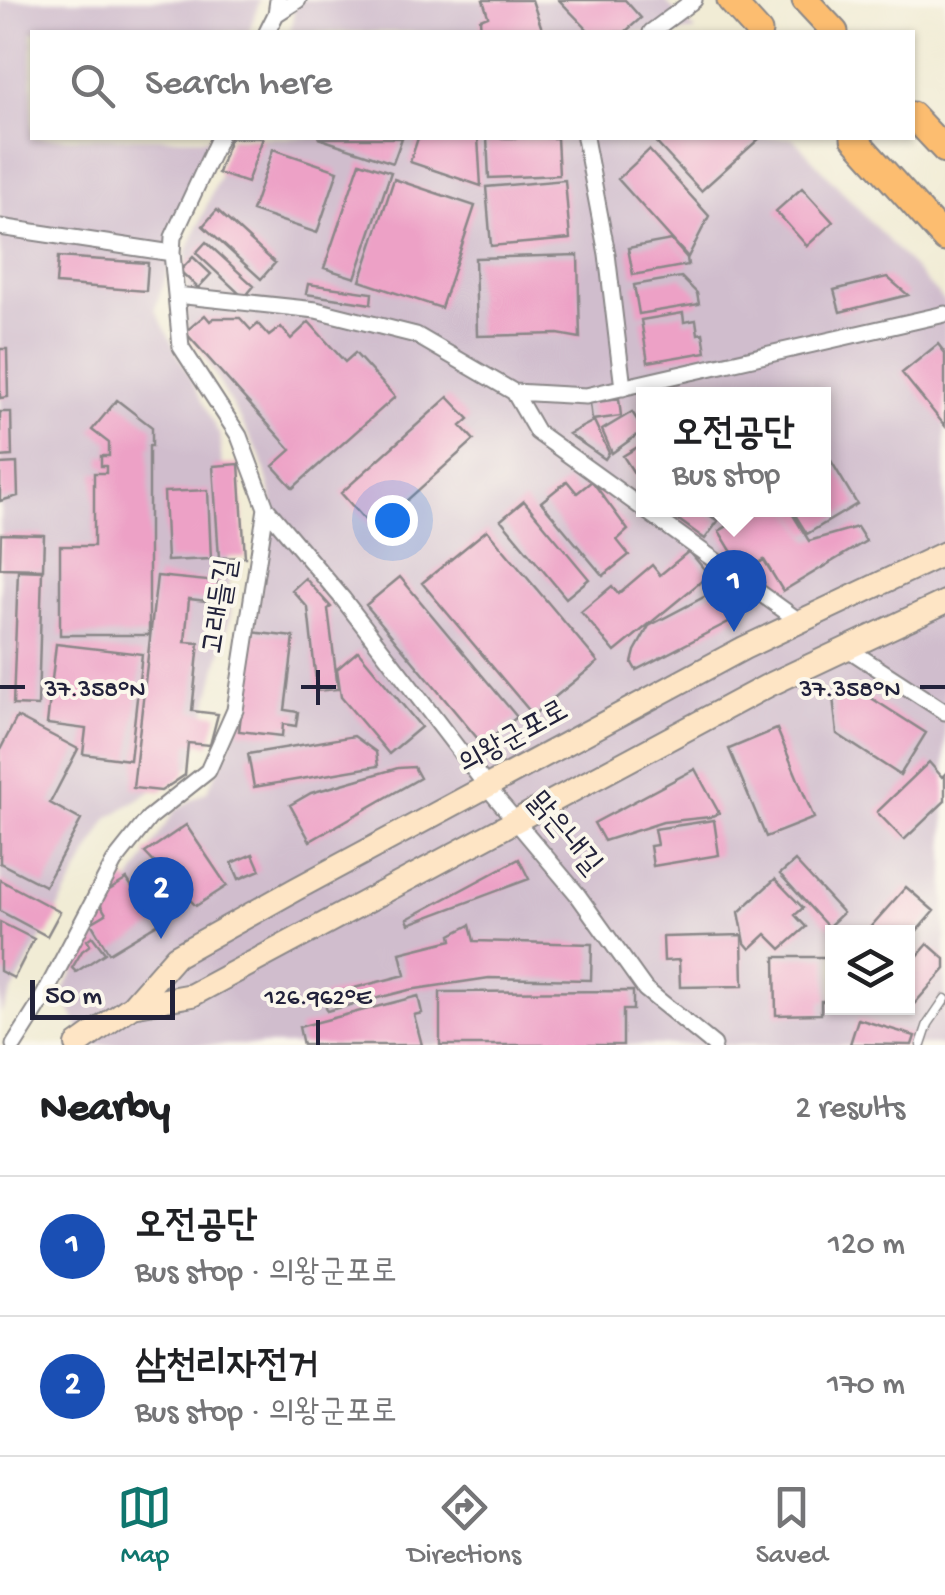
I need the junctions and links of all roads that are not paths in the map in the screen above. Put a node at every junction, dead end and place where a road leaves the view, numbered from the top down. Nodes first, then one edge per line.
1 (298, 0) edge
2 (694, 0) edge
3 (730, 0) edge
4 (805, 0) edge
5 (277, 7) edge
6 (654, 30) edge
7 (757, 30) edge
8 (833, 30) edge
9 (915, 118) edge
10 (218, 140) edge
11 (586, 140) edge
12 (856, 140) edge
13 (945, 150) edge
14 (0, 227) edge
15 (945, 239) edge
16 (172, 252) junction
17 (176, 295) junction
18 (945, 314) edge
19 (623, 388) junction
20 (514, 392) junction
21 (636, 504) edge
22 (266, 508) junction
23 (654, 517) edge
24 (945, 553) edge
25 (945, 602) edge
26 (799, 622) junction
27 (845, 647) junction
28 (945, 712) edge
29 (488, 788) junction
30 (517, 822) junction
31 (945, 999) edge
32 (132, 1006) junction
33 (14, 1045) edge
34 (78, 1045) edge
35 (714, 1045) edge
36 (921, 1045) edge

1 - 5 street
2 - 6 street
3 - 7 main road
4 - 8 main road
9 - 13 main road
10 - 16 street, 고래들길
11 - 19 street
12 - 15 main road
14 - 16 street
16 - 17 street, 고래들길
17 - 20 street
17 - 22 street, 고래들길
18 - 19 street
19 - 20 street
20 - 21 street
22 - 29 street, 맑은내길
22 - 33 street, 고래들길
23 - 26 street
24 - 26 street, 의왕군포로
25 - 27 street, 의왕군포로
26 - 29 street, 의왕군포로
27 - 28 street
27 - 30 street, 의왕군포로
29 - 30 street, 맑은내길
29 - 32 street, 의왕군포로
30 - 32 street, 의왕군포로
30 - 35 street, 맑은내길
31 - 36 lane
32 - 34 street, 의왕군포로

